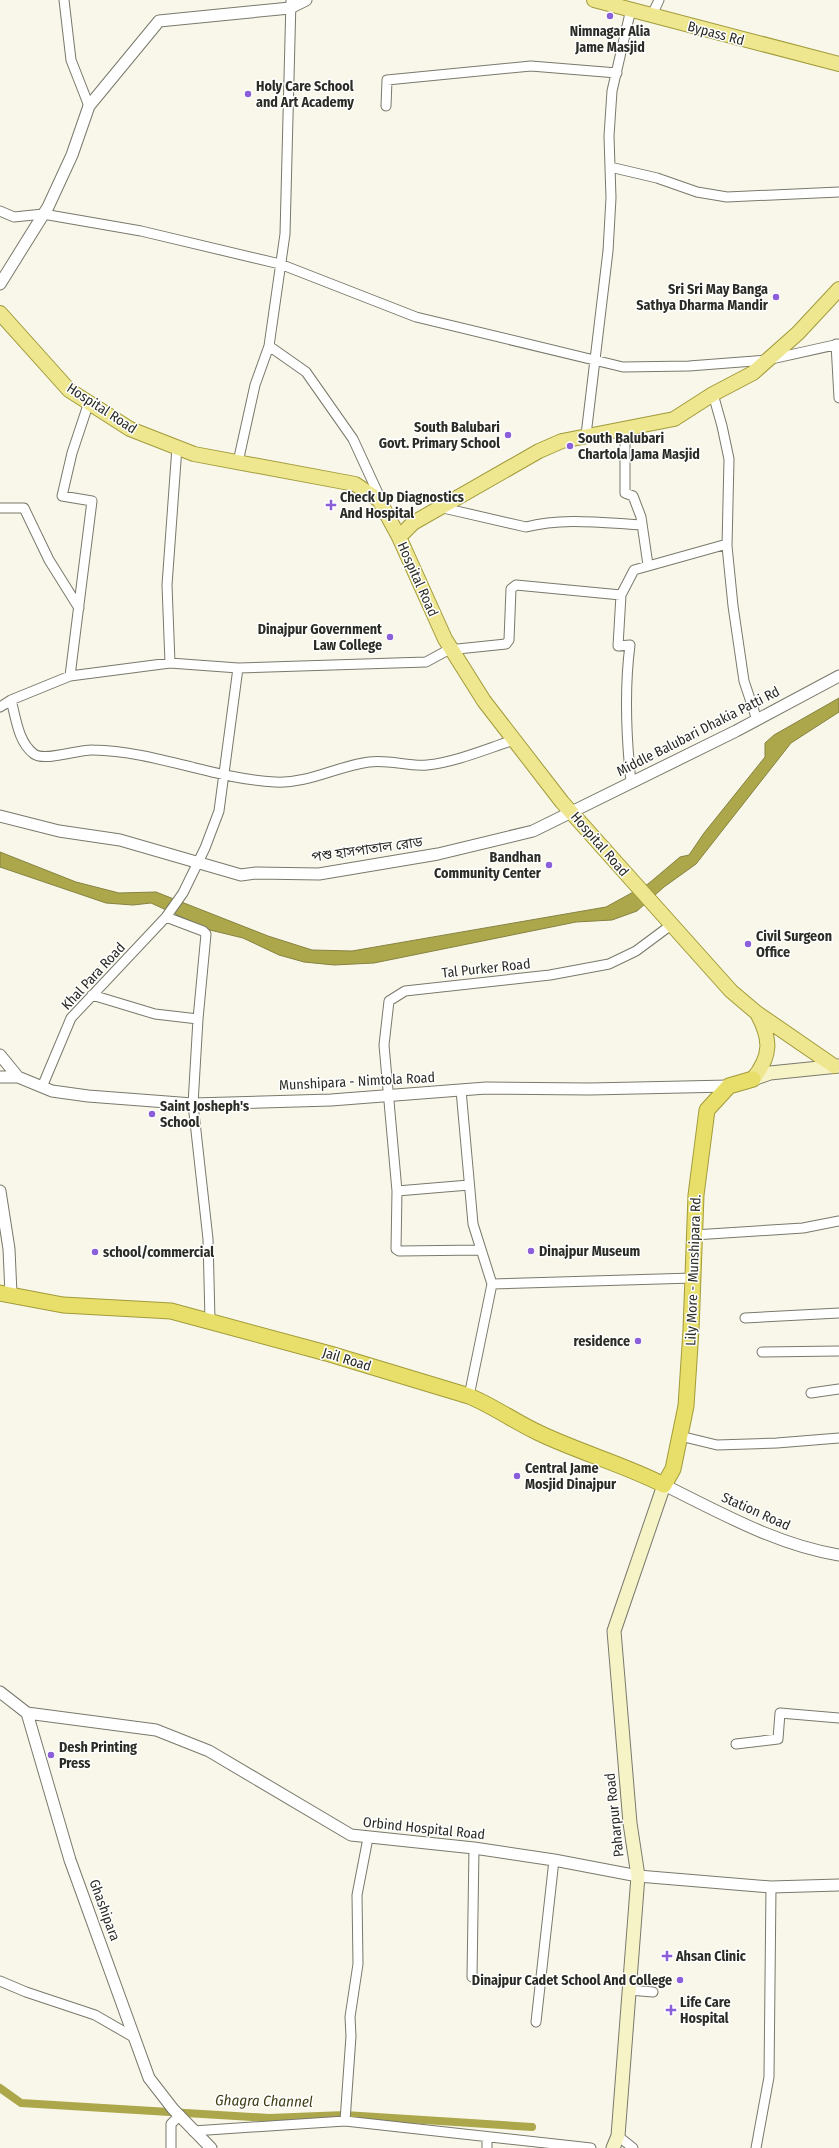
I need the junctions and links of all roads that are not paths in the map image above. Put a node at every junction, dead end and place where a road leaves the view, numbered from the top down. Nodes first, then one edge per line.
1 (64, 0) edge
2 (306, 0) edge
3 (594, 0) edge
4 (659, 0) edge
5 (290, 4) edge
6 (631, 10) junction
7 (652, 15) junction
8 (839, 64) edge
9 (616, 73) junction
10 (89, 106) junction
11 (386, 106) dead end
12 (610, 167) junction
13 (839, 192) edge
14 (0, 211) edge
15 (43, 214) junction
16 (280, 264) junction
17 (0, 284) edge
18 (839, 289) edge
19 (0, 313) edge
20 (838, 344) edge
21 (270, 346) junction
22 (767, 360) junction
23 (595, 362) junction
24 (713, 394) junction
25 (839, 398) edge
26 (89, 402) junction
27 (625, 428) junction
28 (586, 435) junction
29 (177, 447) junction
30 (238, 462) junction
31 (439, 507) junction
32 (0, 508) edge
33 (642, 525) junction
34 (399, 537) junction
35 (727, 544) junction
36 (648, 565) junction
37 (621, 595) junction
38 (79, 608) junction
39 (450, 650) junction
40 (170, 663) junction
41 (238, 668) junction
42 (70, 676) junction
43 (839, 676) edge
44 (11, 700) junction
45 (0, 707) edge
46 (757, 720) junction
47 (514, 740) junction
48 (224, 774) junction
49 (631, 782) junction
50 (570, 811) junction
51 (0, 816) edge
52 (198, 862) junction
53 (167, 915) junction
54 (671, 925) junction
55 (92, 995) junction
56 (757, 1013) junction
57 (198, 1019) junction
58 (0, 1055) edge
59 (836, 1066) edge
60 (0, 1077) edge
61 (18, 1077) junction
62 (753, 1079) junction
63 (729, 1086) junction
64 (42, 1087) junction
65 (461, 1090) junction
66 (389, 1095) junction
67 (193, 1104) junction
68 (469, 1185) junction
69 (0, 1191) edge
70 (397, 1191) junction
71 (839, 1221) edge
72 (694, 1235) junction
73 (481, 1250) junction
74 (693, 1278) junction
75 (492, 1284) junction
76 (6, 1293) edge
77 (839, 1313) edge
78 (745, 1318) dead end
79 (210, 1320) junction
80 (839, 1351) edge
81 (762, 1352) dead end
82 (839, 1389) edge
83 (811, 1393) dead end
84 (469, 1396) junction
85 (680, 1436) junction
86 (839, 1438) edge
87 (664, 1485) junction
88 (839, 1555) edge
89 (0, 1692) edge
90 (27, 1713) junction
91 (839, 1718) edge
92 (736, 1744) dead end
93 (368, 1838) junction
94 (474, 1848) junction
95 (554, 1860) junction
96 (638, 1876) junction
97 (839, 1885) edge
98 (771, 1887) junction
99 (472, 1977) dead end
100 (0, 1981) edge
101 (629, 1990) junction
102 (653, 1992) dead end
103 (536, 2022) dead end
104 (135, 2038) junction
105 (177, 2113) junction
106 (345, 2121) junction
107 (193, 2132) junction
108 (487, 2137) junction
109 (616, 2142) edge
110 (171, 2148) edge
111 (211, 2148) edge
112 (487, 2148) edge
113 (591, 2148) edge
114 (633, 2148) edge
115 (756, 2148) edge

1 - 10 street
2 - 5 street
3 - 6 main road, Bypass Rd
4 - 7 street
5 - 10 street
5 - 16 street
6 - 7 main road, Bypass Rd
6 - 9 street
7 - 8 main road, Bypass Rd
9 - 11 street
9 - 12 street
10 - 15 street
12 - 13 street
12 - 23 street
14 - 15 street
15 - 16 street
15 - 17 street
16 - 21 street
16 - 23 street
18 - 22 main road
19 - 26 main road, Hospital Road
20 - 22 street
20 - 25 street
21 - 30 street
21 - 34 street
22 - 23 street
22 - 24 main road
23 - 28 street
24 - 27 main road
24 - 35 street
26 - 29 main road, Hospital Road
26 - 38 street
27 - 28 main road
27 - 33 street
28 - 31 main road
29 - 30 main road, Hospital Road
29 - 40 street
30 - 34 main road, Hospital Road
31 - 33 street
31 - 34 main road
32 - 38 street
33 - 36 street
34 - 39 main road, Hospital Road
35 - 36 street
35 - 46 street
36 - 37 street
37 - 39 street
37 - 49 street
38 - 42 street
39 - 41 street
39 - 47 main road, Hospital Road
40 - 41 street
40 - 42 street
41 - 48 street, Khal Para Road
42 - 44 street
43 - 46 street, Middle Balubari Dhakia Patti Rd
44 - 45 street
44 - 48 street
46 - 49 street, Middle Balubari Dhakia Patti Rd
47 - 48 street
47 - 50 main road, Hospital Road
48 - 52 street, Khal Para Road
49 - 50 street, Middle Balubari Dhakia Patti Rd
50 - 52 street, পশু হাসপাতাল রোড
50 - 54 main road, Hospital Road
51 - 52 street, পশু হাসপাতাল রোড
52 - 53 street, Khal Para Road
53 - 55 street, Khal Para Road
53 - 57 street
54 - 56 main road, Hospital Road
54 - 66 street, Tal Purker Road
55 - 57 street
55 - 64 street, Khal Para Road
56 - 59 main road, Hospital Road
56 - 62 main road
57 - 67 street
58 - 61 street, Munshipara - Nimtola Road
59 - 62 main road
60 - 61 street
61 - 64 street, Munshipara - Nimtola Road
62 - 63 highway
63 - 65 street, Munshipara - Nimtola Road
63 - 72 highway, Lily More - Munshipara Rd.
64 - 67 street, Munshipara - Nimtola Road
65 - 66 street, Munshipara - Nimtola Road
65 - 68 street
66 - 67 street, Munshipara - Nimtola Road
66 - 70 street
67 - 79 street
68 - 70 street
68 - 73 street
69 - 76 street
70 - 73 street
71 - 72 street
72 - 74 highway, Lily More - Munshipara Rd.
73 - 75 street
74 - 75 street
74 - 85 highway, Lily More - Munshipara Rd.
75 - 84 street
76 - 79 highway, Jail Road
77 - 78 street
79 - 84 highway, Jail Road
80 - 81 street
82 - 83 street
84 - 87 highway, Jail Road
85 - 86 street
85 - 87 highway, Lily More - Munshipara Rd.
87 - 88 street, Station Road
87 - 96 main road, Paharpur Road
89 - 90 street
90 - 93 street, Orbind Hospital Road
90 - 104 street, Ghashipara
91 - 92 street
93 - 94 street, Orbind Hospital Road
93 - 106 street
94 - 95 street, Orbind Hospital Road
94 - 99 street
95 - 96 street, Orbind Hospital Road
95 - 103 street
96 - 98 street, Orbind Hospital Road
96 - 101 main road, Paharpur Road
97 - 98 street, Orbind Hospital Road
98 - 115 street
100 - 104 street
101 - 102 street
101 - 109 main road, Paharpur Road
104 - 105 street, Ghashipara
105 - 107 street, Ghashipara
105 - 110 street
106 - 107 street
106 - 108 street
107 - 111 street, Ghashipara
108 - 112 street
108 - 113 street
109 - 114 street

